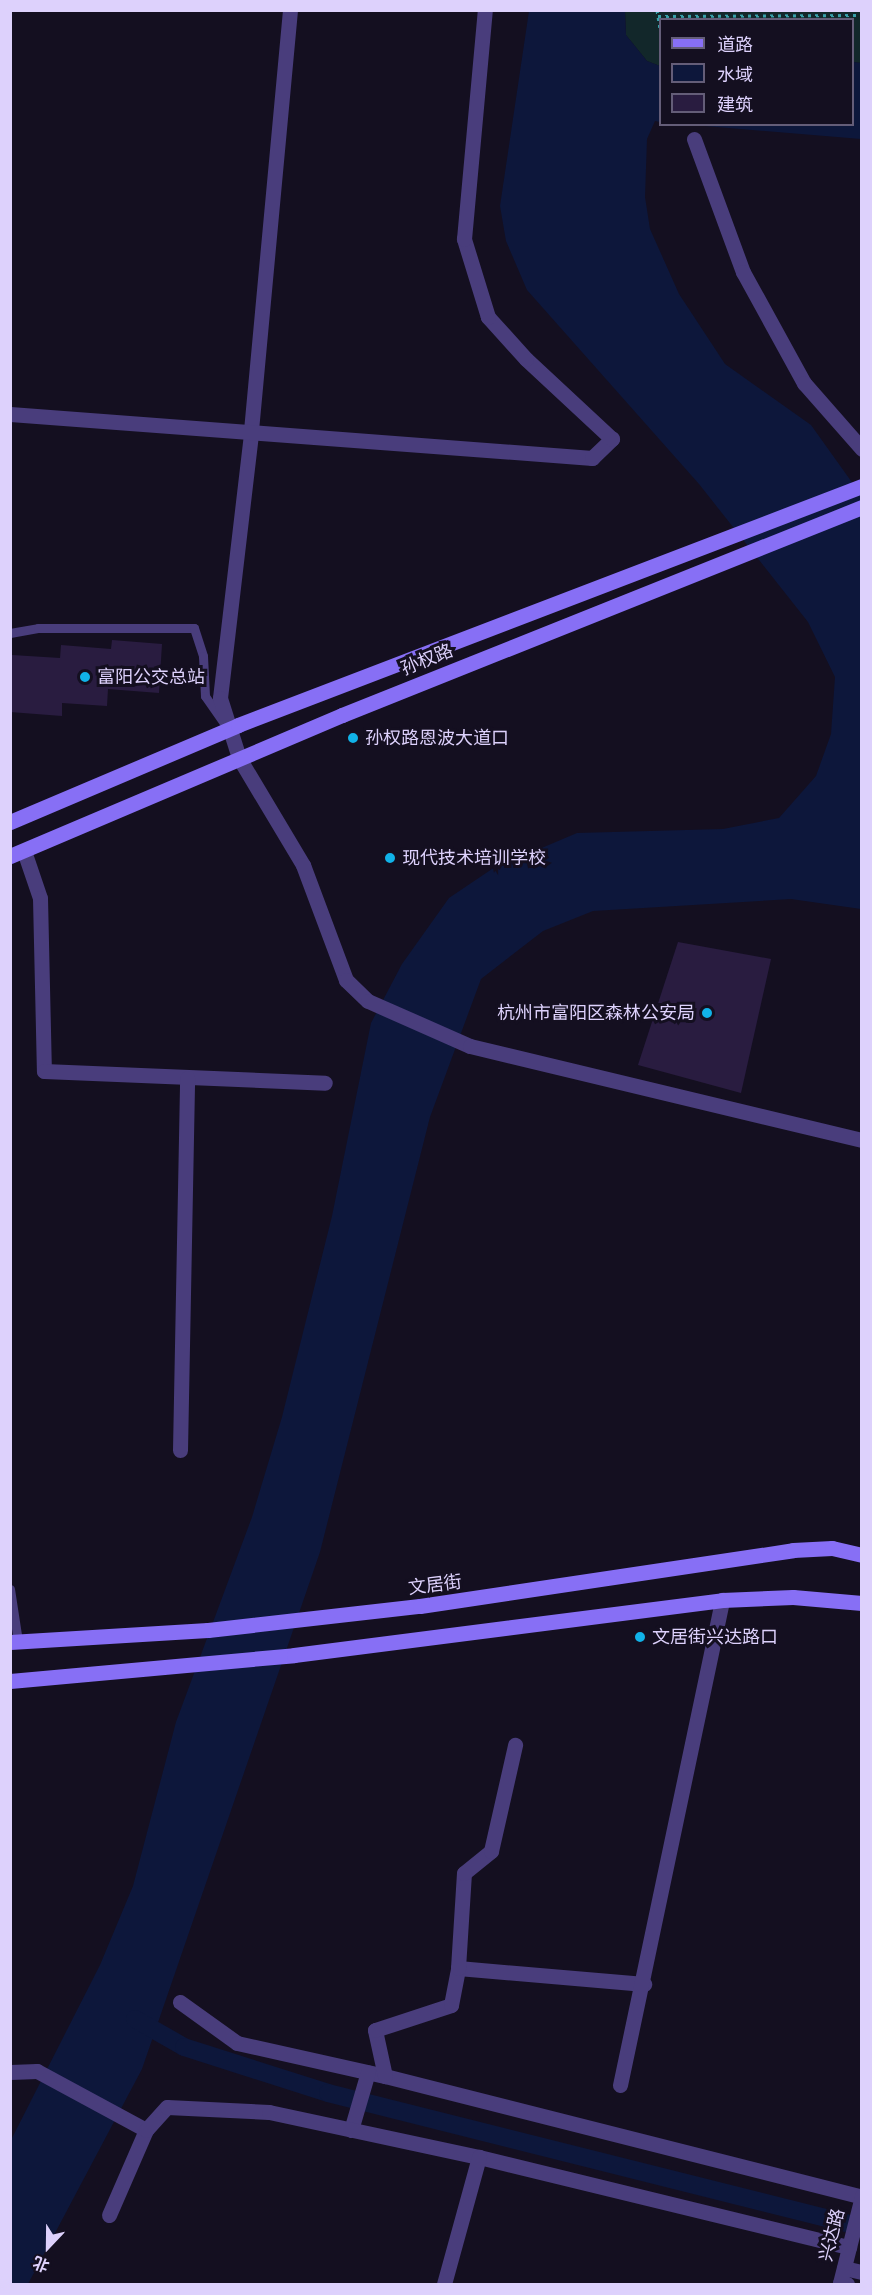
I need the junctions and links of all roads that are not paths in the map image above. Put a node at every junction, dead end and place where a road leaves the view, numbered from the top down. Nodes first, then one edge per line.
1 (290, 10) edge
2 (485, 10) edge
3 (694, 139) dead end
4 (10, 414) edge
5 (251, 434) junction
6 (861, 449) edge
7 (861, 486) edge
8 (861, 507) edge
9 (10, 633) edge
10 (228, 729) junction
11 (239, 758) junction
12 (10, 822) edge
13 (17, 854) edge
14 (187, 1078) junction
15 (325, 1083) dead end
16 (861, 1140) edge
17 (180, 1450) dead end
18 (861, 1555) edge
19 (10, 1589) edge
20 (722, 1600) junction
21 (861, 1603) edge
22 (14, 1641) edge
23 (10, 1682) edge
24 (515, 1745) dead end
25 (458, 1968) junction
26 (644, 1984) junction
27 (180, 2002) dead end
28 (10, 2072) edge
29 (368, 2073) junction
30 (385, 2076) junction
31 (620, 2085) dead end
32 (351, 2129) junction
33 (146, 2130) junction
34 (479, 2157) junction
35 (861, 2200) edge
36 (109, 2216) dead end
37 (850, 2245) junction
38 (844, 2268) junction
39 (861, 2272) edge
40 (444, 2284) edge
41 (842, 2284) edge

1 - 5 street
2 - 5 street
3 - 6 street
4 - 5 street
5 - 10 street
7 - 10 main road, 孙权路
8 - 11 main road, 孙权路
9 - 10 lane
10 - 11 street
10 - 12 main road, 孙权路
11 - 13 main road, 孙权路
11 - 16 street
13 - 14 street
14 - 15 street
14 - 17 street
18 - 22 main road, 文居街
19 - 22 lane
20 - 21 main road
20 - 23 main road
20 - 26 street
24 - 25 street
25 - 26 street
25 - 30 street
26 - 31 street
27 - 29 street
28 - 33 street
29 - 30 street
29 - 32 street
30 - 35 street
32 - 33 street
32 - 34 street
33 - 36 street
34 - 37 street
34 - 40 street
35 - 37 street, 兴达路
37 - 38 street, 兴达路
38 - 39 street
38 - 41 street, 兴达路

